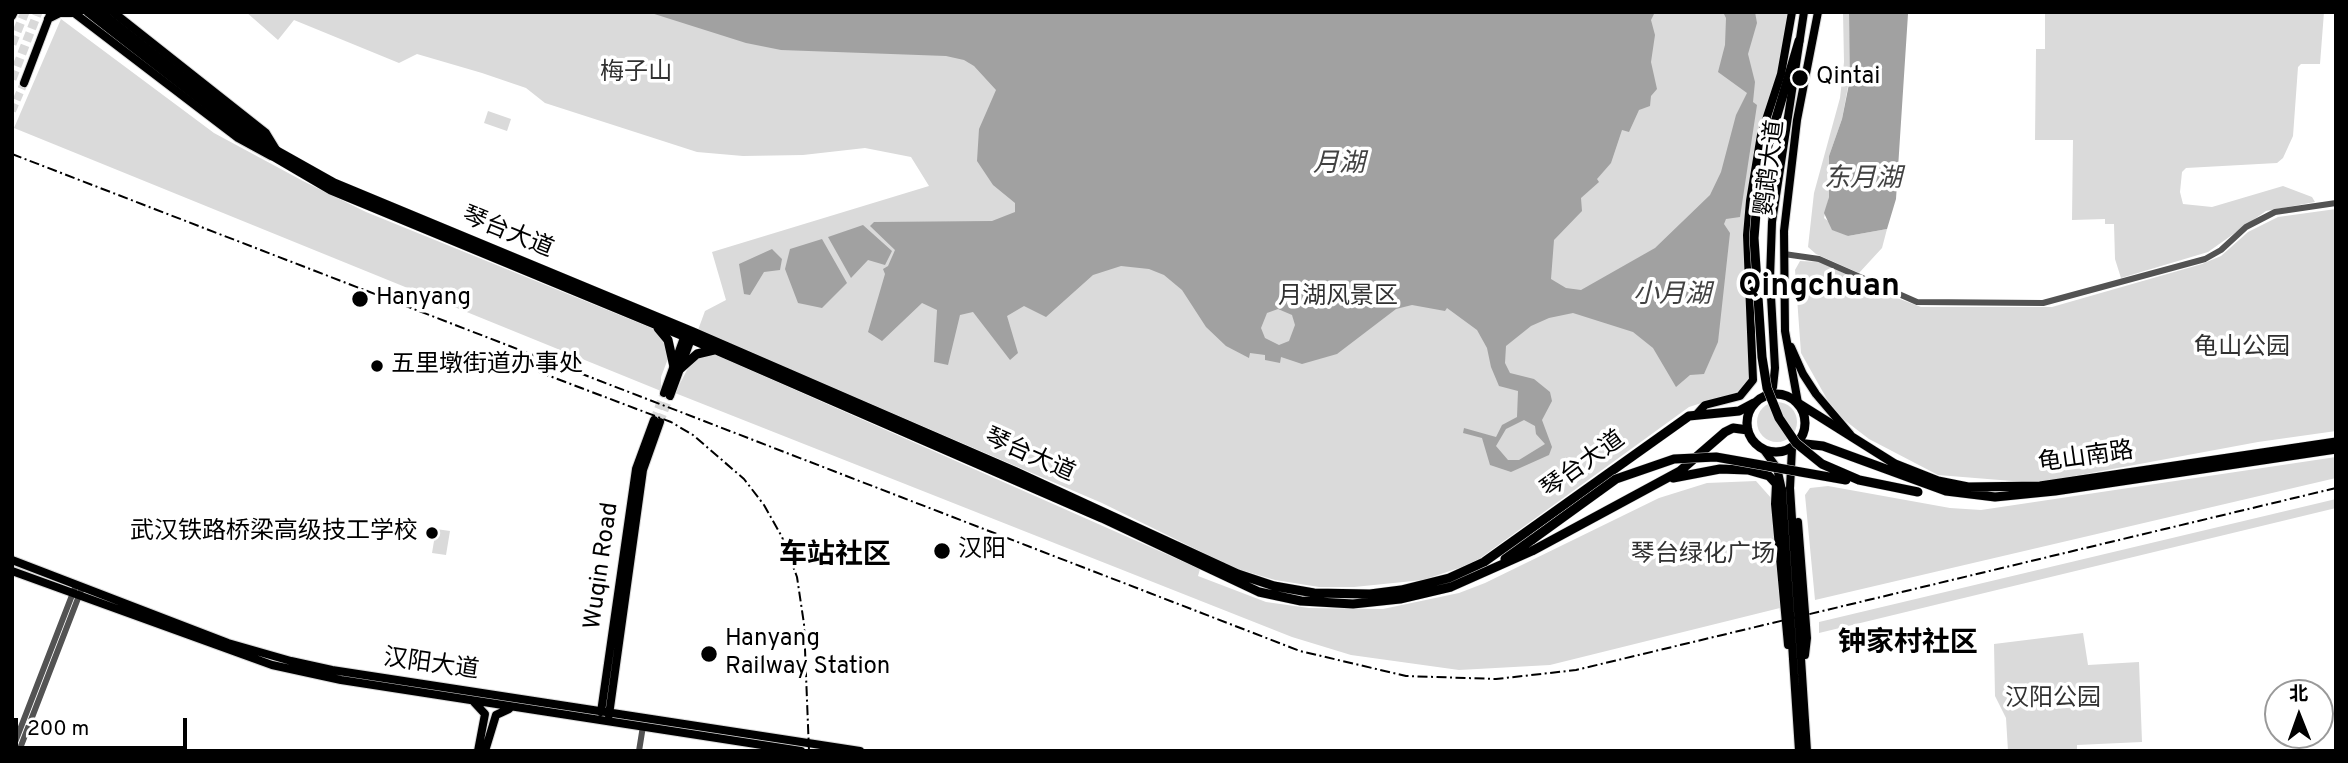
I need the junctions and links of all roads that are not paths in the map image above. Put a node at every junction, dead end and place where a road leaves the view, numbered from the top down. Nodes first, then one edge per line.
1 (88, 12) edge
2 (100, 12) edge
3 (113, 12) edge
4 (1792, 12) edge
5 (1804, 12) edge
6 (1818, 12) edge
7 (73, 13) edge
8 (50, 14) edge
9 (1799, 41) junction
10 (24, 83) tunnel mouth
11 (190, 87) junction
12 (275, 153) junction
13 (2336, 203) edge
14 (1784, 254) junction
15 (650, 323) junction
16 (1785, 331) junction
17 (689, 334) junction
18 (715, 350) junction
19 (677, 368) junction
20 (667, 394) tunnel mouth
21 (1766, 395) junction
22 (1798, 402) junction
23 (1754, 403) junction
24 (1697, 414) junction
25 (657, 421) tunnel mouth
26 (1748, 430) junction
27 (1853, 436) junction
28 (2336, 442) edge
29 (1795, 446) junction
30 (2336, 449) edge
31 (1764, 450) junction
32 (1661, 481) junction
33 (1783, 487) junction
34 (1892, 488) junction
35 (1955, 493) junction
36 (12, 560) edge
37 (12, 571) edge
38 (1486, 572) junction
39 (77, 591) junction
40 (1799, 678) junction
41 (473, 701) junction
42 (518, 708) junction
43 (606, 710) junction
44 (604, 720) junction
45 (643, 726) junction
46 (12, 750) edge
47 (19, 751) edge
48 (478, 751) edge
49 (485, 751) edge
50 (639, 751) edge
51 (801, 751) edge
52 (860, 751) edge
53 (1799, 751) edge
54 (1807, 751) edge

1 - 11 highway, 琴台大道
2 - 11 highway, 琴台大道
3 - 12 main road, 琴台大道
4 - 24 main road
5 - 9 main road, 鹦鹉大道
6 - 14 main road, 鹦鹉大道
7 - 8 main road
7 - 12 main road, 琴台大道
8 - 10 main road
9 - 21 main road, 鹦鹉大道
9 - 34 highway, bridge
11 - 12 highway, 琴台大道
12 - 15 highway, 琴台大道
12 - 17 highway, 琴台大道
13 - 14 street
14 - 16 main road, 鹦鹉大道
15 - 17 highway, 琴台大道
15 - 19 highway
16 - 22 main road
16 - 27 main road
17 - 18 highway, 琴台大道
17 - 19 main road
17 - 24 highway, 琴台大道
18 - 19 highway
18 - 38 highway, 琴台大道
19 - 20 main road
21 - 22 highway
21 - 23 highway
22 - 27 highway, 龟山南路
22 - 29 highway
23 - 24 highway, 琴台大道
23 - 26 highway
25 - 43 main road, Wuqin Road
26 - 31 highway
26 - 32 highway, 琴台大道
27 - 28 highway, 龟山南路
29 - 31 highway
29 - 33 main road
29 - 35 highway
30 - 35 highway, 龟山南路
31 - 33 main road
32 - 33 highway
32 - 38 highway, 琴台大道
33 - 40 main road
33 - 40 main road
34 - 35 highway, bridge
34 - 38 highway, bridge
36 - 39 main road, 汉阳大道
37 - 39 main road, 汉阳大道
39 - 41 main road, 汉阳大道
39 - 43 main road, 汉阳大道
39 - 46 street
39 - 47 street
40 - 53 main road
40 - 54 main road
41 - 42 main road, 汉阳大道
41 - 48 main road
42 - 44 main road, 汉阳大道
42 - 49 main road
43 - 44 main road, Wuqin Road
43 - 52 main road, 汉阳大道
44 - 45 main road, 汉阳大道
45 - 50 street
45 - 51 main road, 汉阳大道

